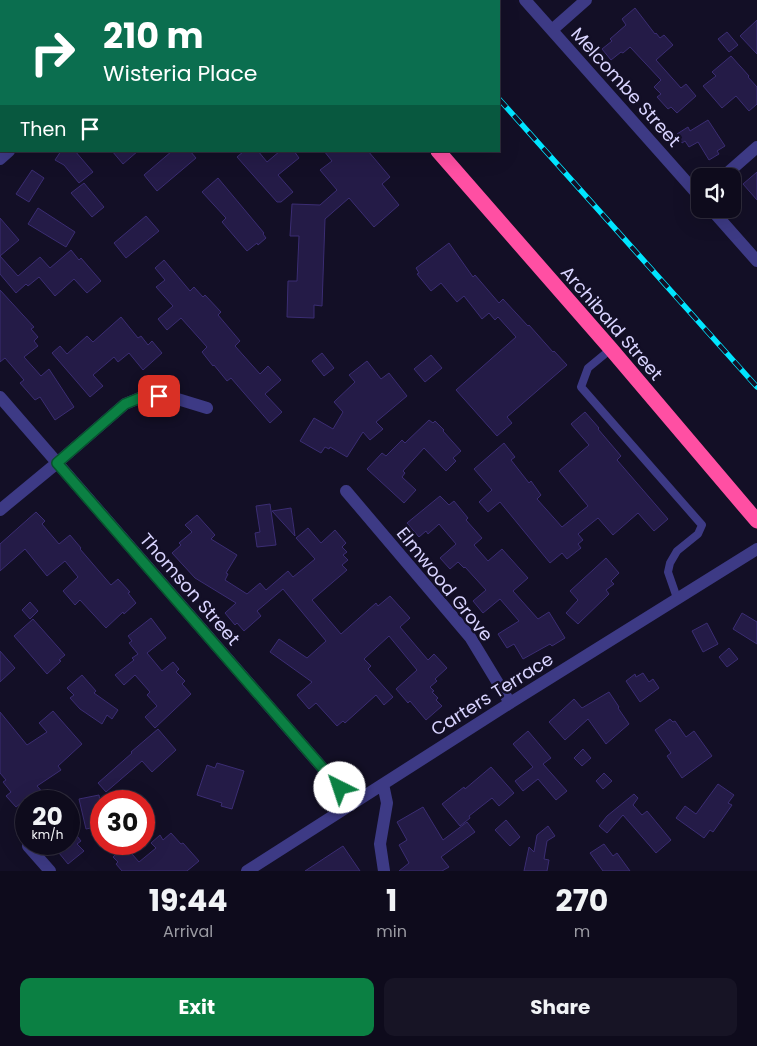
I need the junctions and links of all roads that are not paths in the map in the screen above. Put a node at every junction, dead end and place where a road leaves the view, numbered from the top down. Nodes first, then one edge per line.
1 (525, 0) edge
2 (586, 0) edge
3 (552, 30) junction
4 (757, 147) edge
5 (439, 152) edge
6 (733, 168) edge
7 (691, 187) edge
8 (719, 218) edge
9 (757, 261) edge
10 (611, 349) junction
11 (0, 397) edge
12 (206, 408) dead end
13 (57, 463) junction
14 (346, 492) dead end
15 (0, 510) edge
16 (757, 521) edge
17 (757, 548) edge
18 (677, 598) junction
19 (510, 703) junction
20 (383, 784) junction
21 (353, 803) junction
22 (36, 855) edge
23 (50, 871) edge
24 (247, 871) edge
25 (384, 871) edge

1 - 3 street, Melcombe Street
2 - 3 street
3 - 7 street, Melcombe Street
4 - 6 street
5 - 10 highway, Archibald Street
8 - 9 street
10 - 16 highway, Archibald Street
10 - 18 lane
11 - 13 street, Thomson Street
12 - 13 street
13 - 15 street
13 - 21 street, Thomson Street
14 - 19 street, Elmwood Grove
17 - 18 street, Carters Terrace
18 - 19 street, Carters Terrace
19 - 20 street, Carters Terrace
20 - 21 street, Carters Terrace
20 - 25 street
21 - 24 street, Carters Terrace
22 - 23 street

